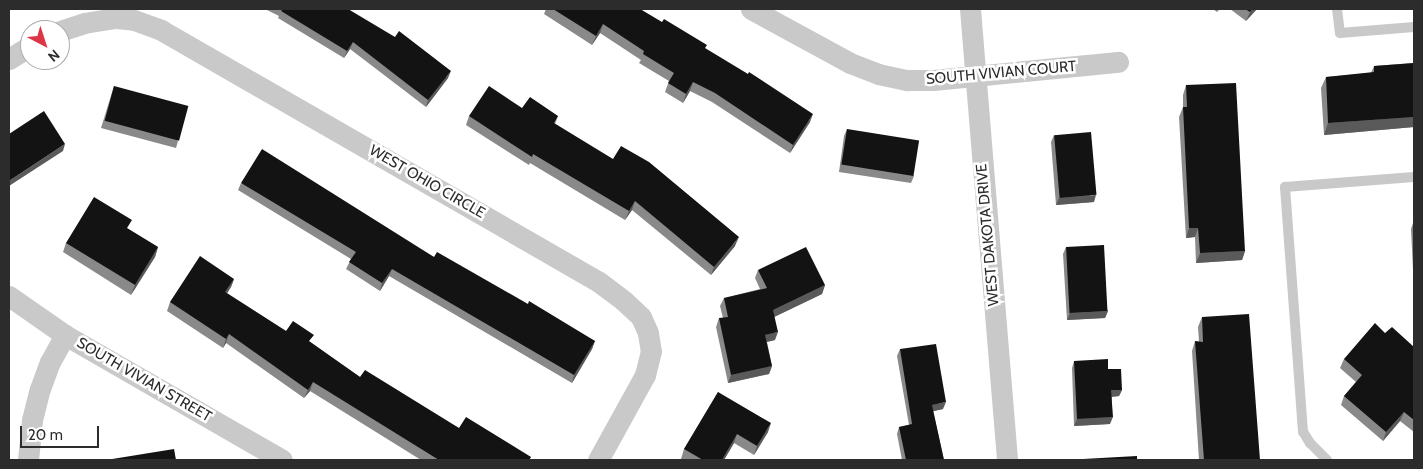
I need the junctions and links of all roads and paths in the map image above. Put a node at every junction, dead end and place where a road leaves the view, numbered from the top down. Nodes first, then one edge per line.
1 (751, 9) edge
2 (970, 9) edge
3 (1337, 9) edge
4 (1414, 27) edge
5 (70, 28) edge
6 (20, 52) edge
7 (9, 59) edge
8 (1118, 62) dead end
9 (975, 76) junction
10 (1414, 177) edge
11 (9, 296) edge
12 (66, 335) junction
13 (28, 460) edge
14 (282, 460) edge
15 (598, 460) edge
16 (1007, 460) edge
17 (1328, 460) edge

1 - 9 street, SOUTH VIVIAN COURT
2 - 9 street, WEST DAKOTA DRIVE
3 - 4 lane
5 - 15 street, WEST OHIO CIRCLE
6 - 7 street
8 - 9 street, SOUTH VIVIAN COURT
9 - 16 street, WEST DAKOTA DRIVE
10 - 17 lane
11 - 12 street, SOUTH VIVIAN STREET
12 - 13 street
12 - 14 street, SOUTH VIVIAN STREET

